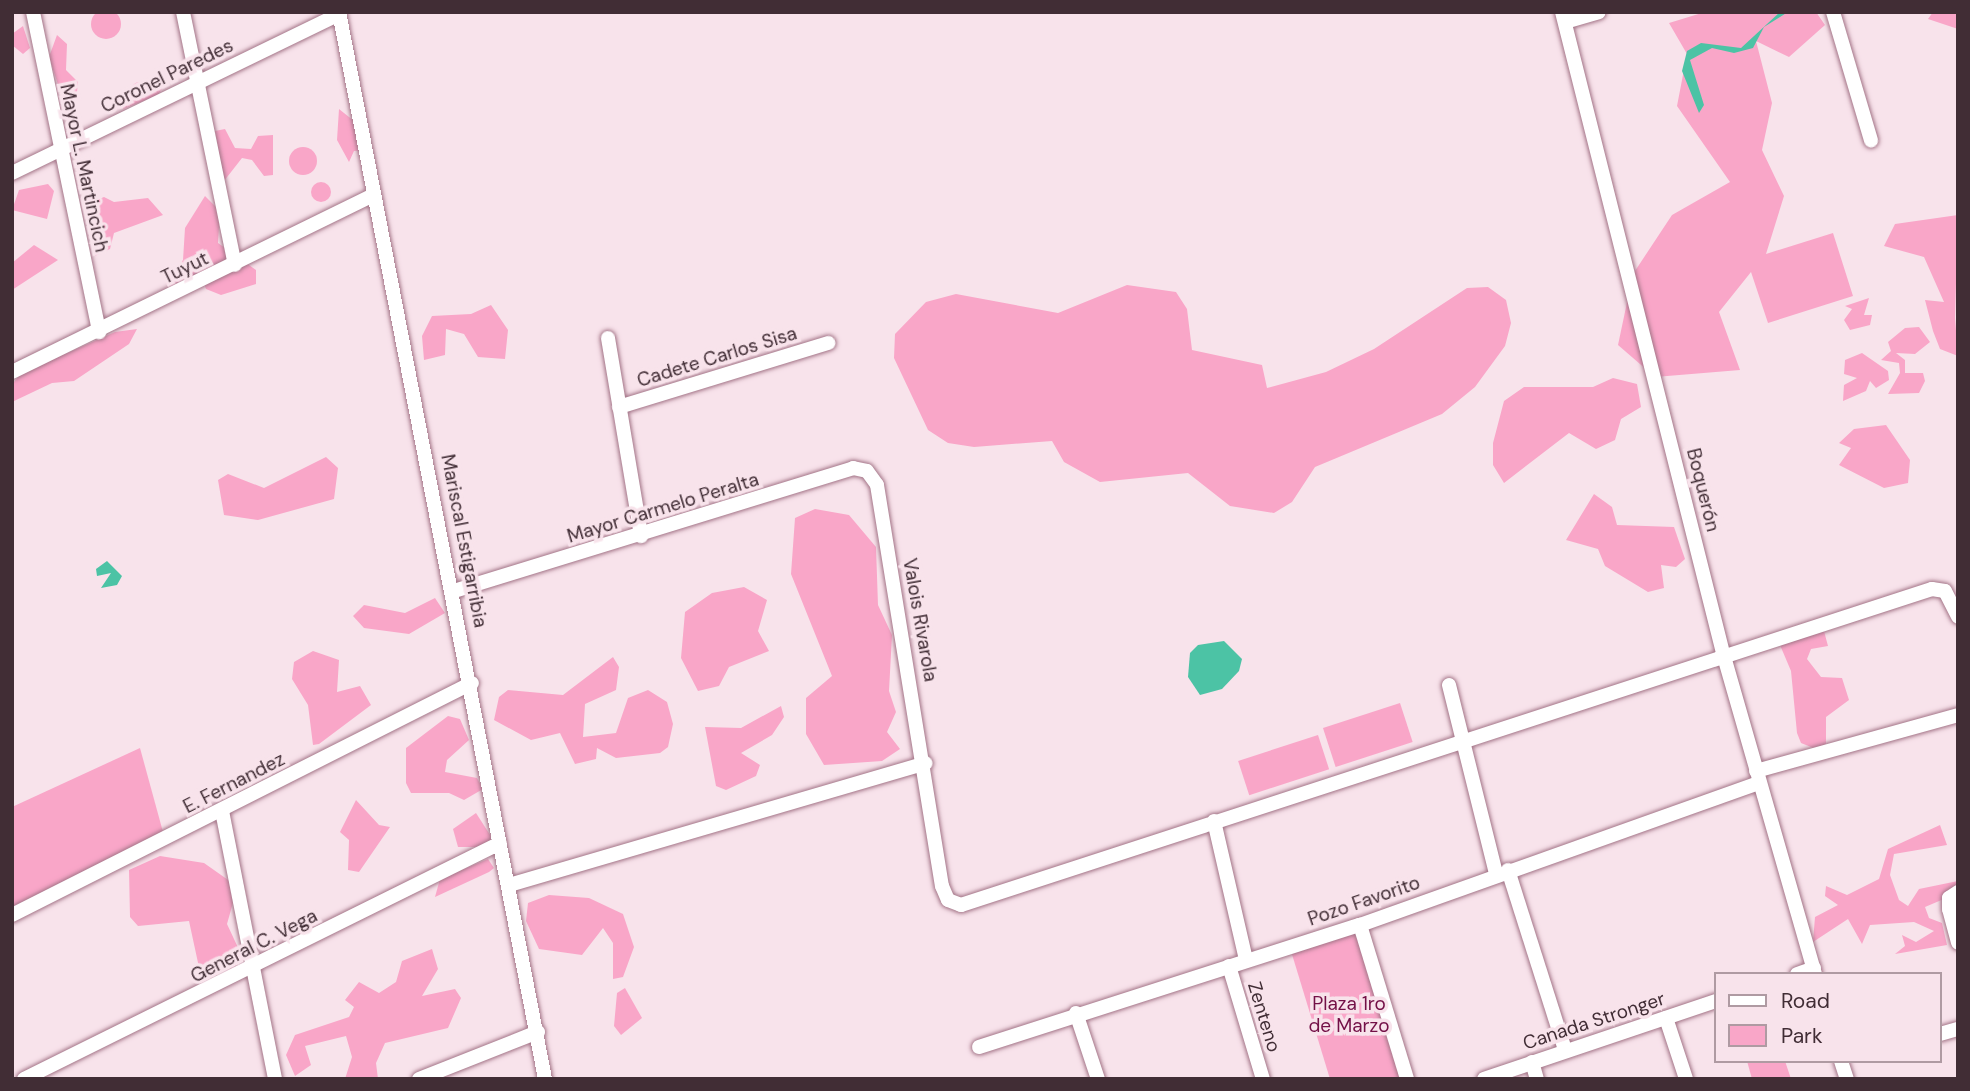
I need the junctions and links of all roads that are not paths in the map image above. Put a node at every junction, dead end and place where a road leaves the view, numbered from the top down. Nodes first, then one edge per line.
1 (33, 12) edge
2 (183, 12) edge
3 (1599, 12) edge
4 (1833, 12) edge
5 (339, 13) edge
6 (1563, 17) edge
7 (197, 84) junction
8 (1871, 141) dead end
9 (60, 150) junction
10 (12, 173) edge
11 (374, 195) junction
12 (235, 265) junction
13 (99, 332) junction
14 (608, 338) dead end
15 (828, 343) dead end
16 (12, 372) edge
17 (619, 407) junction
18 (877, 485) joint
19 (640, 536) junction
20 (454, 591) junction
21 (1958, 617) edge
22 (1723, 653) junction
23 (472, 683) junction
24 (1450, 685) dead end
25 (1958, 715) edge
26 (1462, 740) junction
27 (926, 763) junction
28 (1758, 777) junction
29 (222, 811) junction
30 (1214, 821) junction
31 (500, 843) junction
32 (1502, 872) junction
33 (509, 885) junction
34 (1953, 895) edge
35 (12, 915) edge
36 (1360, 925) junction
37 (1958, 943) edge
38 (1246, 960) junction
39 (256, 966) junction
40 (1229, 966) junction
41 (1815, 971) edge
42 (1714, 1002) edge
43 (1076, 1013) junction
44 (1666, 1017) junction
45 (538, 1032) junction
46 (979, 1047) dead end
47 (1565, 1050) junction
48 (1532, 1062) junction
49 (24, 1079) edge
50 (275, 1079) edge
51 (419, 1079) edge
52 (545, 1079) edge
53 (1098, 1079) edge
54 (1264, 1079) edge
55 (1407, 1079) edge
56 (1483, 1079) edge
57 (1537, 1079) edge
58 (1686, 1079) edge

1 - 9 street, Mayor L. Martincich
2 - 7 street
3 - 6 street
4 - 8 street
5 - 7 street, Coronel Paredes
5 - 11 street, Mariscal Estigarribia
6 - 22 street, Boquerón
7 - 9 street, Coronel Paredes
7 - 12 street
9 - 10 street, Coronel Paredes
9 - 13 street, Mayor L. Martincich
11 - 12 street, Tuyut
11 - 20 street, Mariscal Estigarribia
12 - 13 street, Tuyut
13 - 16 street, Tuyut
14 - 17 street
15 - 17 street, Cadete Carlos Sisa
17 - 19 street
18 - 19 street, Mayor Carmelo Peralta
18 - 27 street, Valois Rivarola
19 - 20 street, Mayor Carmelo Peralta
20 - 23 street, Mariscal Estigarribia
21 - 22 street, Valois Rivarola
22 - 26 street, Valois Rivarola
22 - 28 street, Boquerón
23 - 29 street, E. Fernandez
23 - 31 street, Mariscal Estigarribia
24 - 26 street
25 - 28 street, Pozo Favorito
26 - 30 street, Valois Rivarola
26 - 32 street
27 - 30 street, Valois Rivarola
27 - 33 street
28 - 32 street, Pozo Favorito
28 - 41 street, Boquerón
29 - 35 street, E. Fernandez
29 - 39 street
30 - 38 street
31 - 33 street, Mariscal Estigarribia
31 - 39 street, General C. Vega
32 - 36 street, Pozo Favorito
32 - 47 street
33 - 45 street, Mariscal Estigarribia
34 - 37 street
36 - 38 street, Pozo Favorito
36 - 55 street
38 - 40 street, Pozo Favorito
39 - 49 street, General C. Vega
39 - 50 street
40 - 43 street, Pozo Favorito
40 - 54 street, Zenteno
42 - 44 street, Canada Stronger
43 - 46 street, Pozo Favorito
43 - 53 street
44 - 47 street, Canada Stronger
44 - 58 street
45 - 51 street
45 - 52 street, Mariscal Estigarribia
47 - 48 street, Canada Stronger
48 - 56 street, Canada Stronger
48 - 57 street

